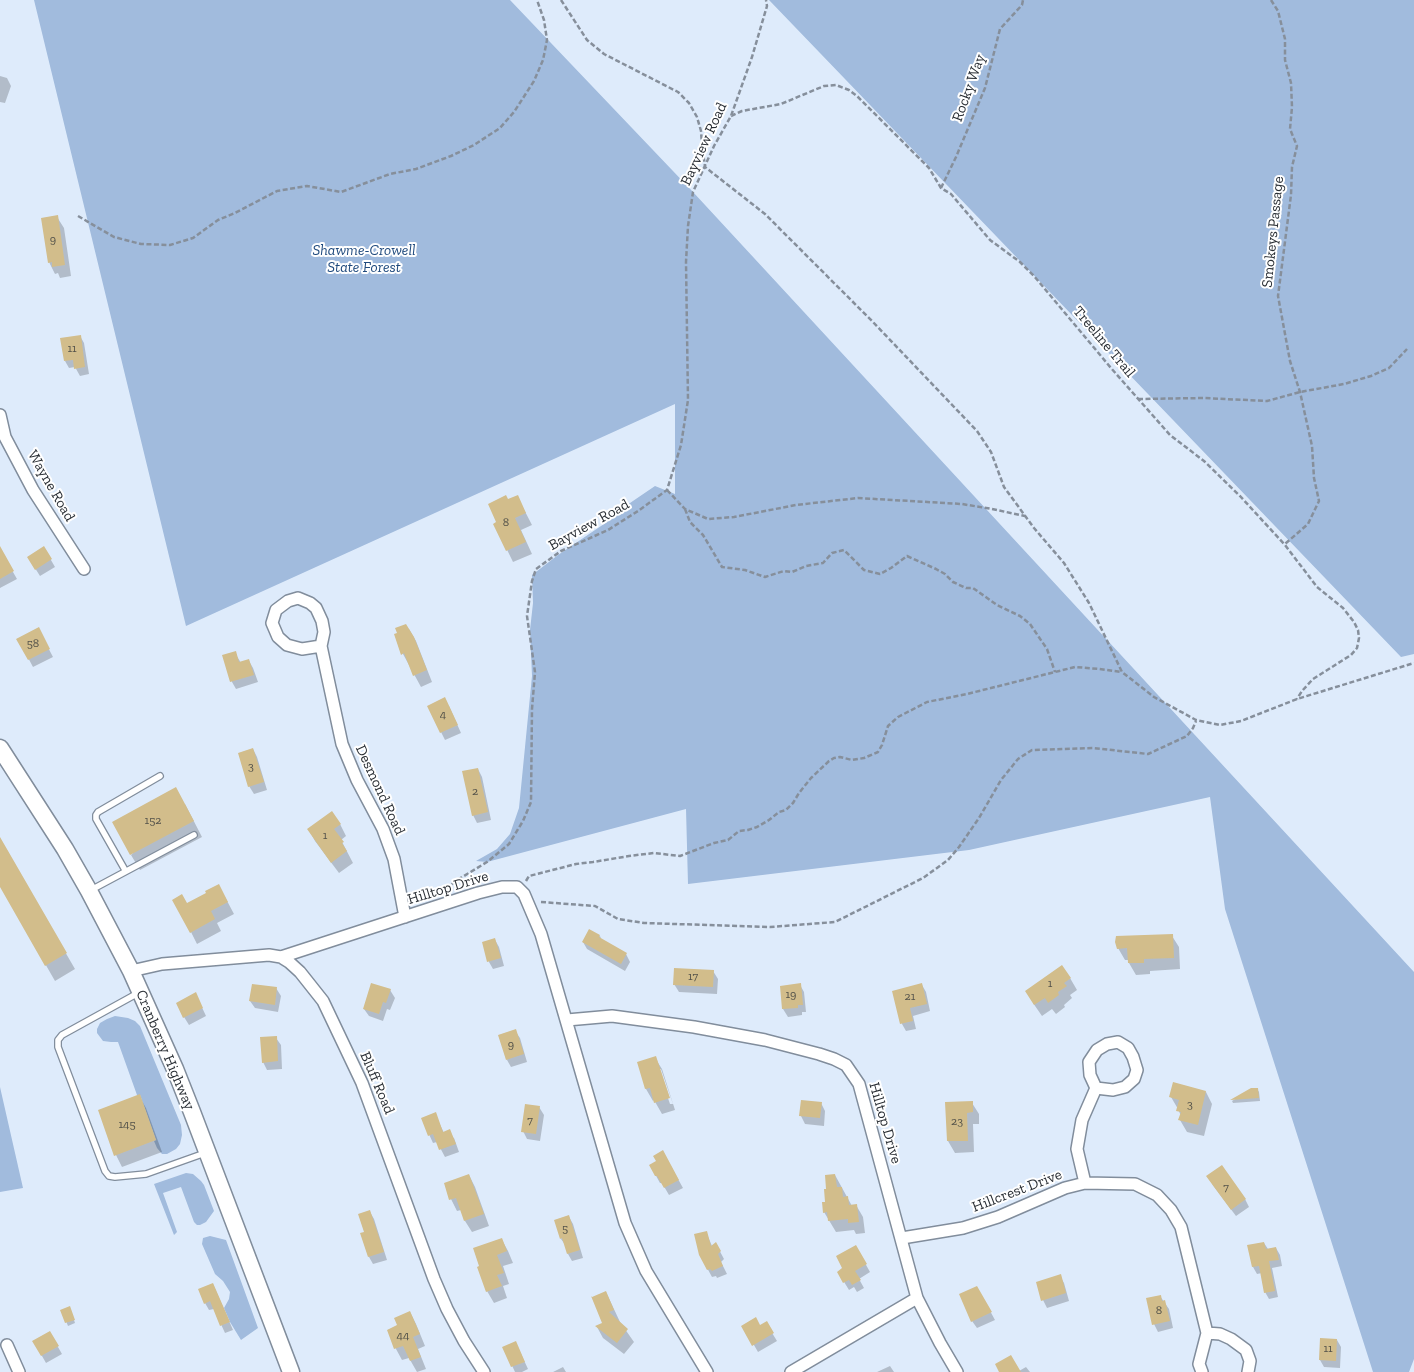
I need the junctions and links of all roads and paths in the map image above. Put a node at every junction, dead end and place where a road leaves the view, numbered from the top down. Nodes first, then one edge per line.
1 (537, 0) edge
2 (561, 0) edge
3 (766, 0) edge
4 (1023, 0) edge
5 (1272, 0) edge
6 (731, 116) junction
7 (706, 166) junction
8 (941, 188) junction
9 (78, 216) dead end
10 (1407, 348) dead end
11 (1300, 392) junction
12 (1138, 399) junction
13 (0, 416) edge
14 (667, 490) junction
15 (685, 509) junction
16 (1025, 516) junction
17 (1285, 545) junction
18 (84, 569) dead end
19 (321, 646) junction
20 (1414, 663) edge
21 (1055, 672) junction
22 (1122, 672) junction
23 (1297, 699) junction
24 (1196, 720) junction
25 (0, 748) edge
26 (6, 767) edge
27 (160, 776) dead end
28 (194, 835) dead end
29 (125, 870) junction
30 (89, 891) junction
31 (524, 896) junction
32 (442, 905) junction
33 (405, 917) junction
34 (281, 957) junction
35 (131, 971) junction
36 (141, 992) junction
37 (566, 1020) junction
38 (1096, 1088) junction
39 (207, 1152) junction
40 (1084, 1183) junction
41 (902, 1238) junction
42 (917, 1298) junction
43 (1207, 1333) junction
44 (7, 1346) dead end
45 (20, 1372) edge
46 (291, 1372) edge
47 (484, 1372) edge
48 (707, 1372) edge
49 (791, 1372) edge
50 (957, 1372) edge
51 (1202, 1372) edge
52 (1248, 1372) edge

1 - 9 path
2 - 7 path
3 - 6 path, Bayview Road
4 - 8 path, Rocky Way
5 - 11 path, Smokeys Passage
6 - 7 path, Bayview Road
6 - 8 path, Treeline Trail
7 - 14 path, Bayview Road
7 - 16 path
8 - 12 path, Treeline Trail
10 - 11 path
11 - 12 path
11 - 17 path, Smokeys Passage
12 - 17 path, Treeline Trail
13 - 18 street, Wayne Road
14 - 15 path
14 - 32 path, Bayview Road
15 - 16 path
15 - 21 path
16 - 22 path
17 - 23 path, Treeline Trail
19 - 19 street, Desmond Road
19 - 33 street, Desmond Road
20 - 23 path
21 - 22 path
21 - 31 path
22 - 24 path
23 - 24 path
24 - 31 path
25 - 26 main road, Cranberry Highway
26 - 30 main road, Cranberry Highway
27 - 29 lane
28 - 29 lane
29 - 30 lane
30 - 35 main road, Cranberry Highway
31 - 32 street, Hilltop Drive
31 - 37 street
32 - 33 street, Hilltop Drive
33 - 34 street, Hilltop Drive
34 - 35 street
34 - 47 street, Bluff Road
35 - 36 main road, Cranberry Highway
36 - 39 main road, Cranberry Highway
36 - 39 lane
37 - 41 street, Hilltop Drive
37 - 48 street
38 - 38 street
38 - 40 street
39 - 46 main road, Cranberry Highway
40 - 41 street, Hillcrest Drive
40 - 43 street, Hillcrest Drive
41 - 42 street, Hilltop Drive
42 - 49 street
42 - 50 street, Hilltop Drive
43 - 51 street
43 - 52 street
44 - 45 street

